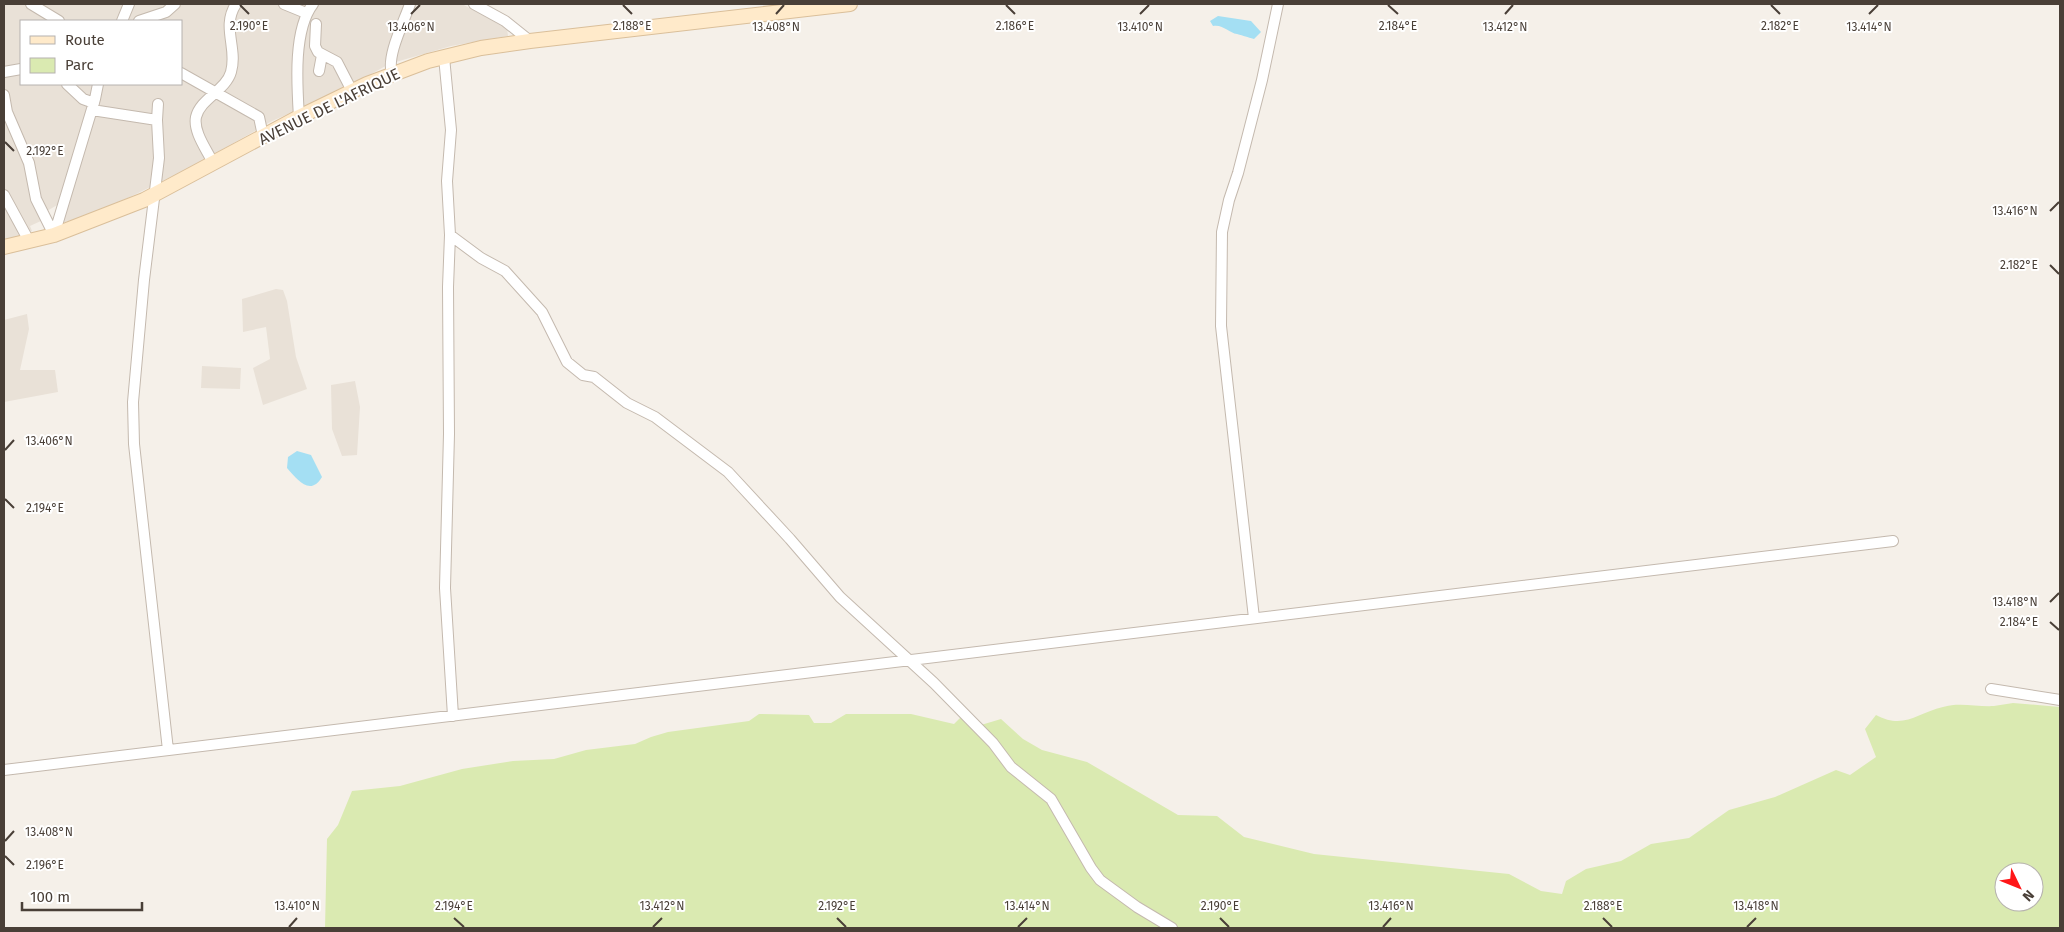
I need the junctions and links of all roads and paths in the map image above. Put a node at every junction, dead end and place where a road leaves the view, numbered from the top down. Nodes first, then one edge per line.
1 (30, 4) edge
2 (129, 4) edge
3 (176, 4) edge
4 (236, 4) edge
5 (284, 4) edge
6 (313, 4) edge
7 (410, 4) edge
8 (474, 4) edge
9 (850, 4) edge
10 (1278, 4) edge
11 (306, 13) junction
12 (54, 20) edge
13 (122, 20) edge
14 (142, 20) edge
15 (316, 24) dead end
16 (530, 41) junction
17 (322, 55) junction
18 (444, 57) junction
19 (20, 69) edge
20 (319, 71) dead end
21 (4, 72) edge
22 (182, 74) edge
23 (392, 74) junction
24 (68, 85) edge
25 (98, 85) edge
26 (352, 91) junction
27 (215, 92) junction
28 (4, 95) edge
29 (158, 104) dead end
30 (93, 107) junction
31 (299, 117) junction
32 (157, 120) junction
33 (264, 136) junction
34 (214, 163) junction
35 (4, 195) edge
36 (154, 195) junction
37 (54, 234) junction
38 (450, 235) junction
39 (29, 241) junction
40 (4, 247) edge
41 (1893, 540) dead end
42 (1254, 618) junction
43 (908, 660) junction
44 (1991, 689) dead end
45 (2060, 700) edge
46 (452, 716) junction
47 (168, 750) junction
48 (4, 770) edge
49 (1172, 928) edge

1 - 12 street
2 - 13 street
3 - 14 street
4 - 27 street
5 - 11 street
6 - 11 street
7 - 23 street
8 - 16 street
9 - 16 main road, AVENUE DE L'AFRIQUE
10 - 42 street
11 - 31 street
15 - 17 street
16 - 18 main road, AVENUE DE L'AFRIQUE
17 - 20 street
17 - 26 street
18 - 23 main road, AVENUE DE L'AFRIQUE
18 - 38 street
19 - 21 street
22 - 27 street
23 - 26 main road, AVENUE DE L'AFRIQUE
24 - 30 street
25 - 30 street
26 - 31 main road, AVENUE DE L'AFRIQUE
27 - 33 street
27 - 34 street
28 - 37 street
29 - 32 street
30 - 32 street
30 - 37 street
31 - 33 main road, AVENUE DE L'AFRIQUE
32 - 36 street
33 - 34 main road, AVENUE DE L'AFRIQUE
34 - 36 main road, AVENUE DE L'AFRIQUE
35 - 39 street
36 - 37 main road, AVENUE DE L'AFRIQUE
36 - 47 street
37 - 39 main road, AVENUE DE L'AFRIQUE
38 - 43 street
38 - 46 street
39 - 40 main road, AVENUE DE L'AFRIQUE
41 - 42 street
42 - 43 street
43 - 46 street
43 - 49 street
44 - 45 street
46 - 47 street
47 - 48 street

